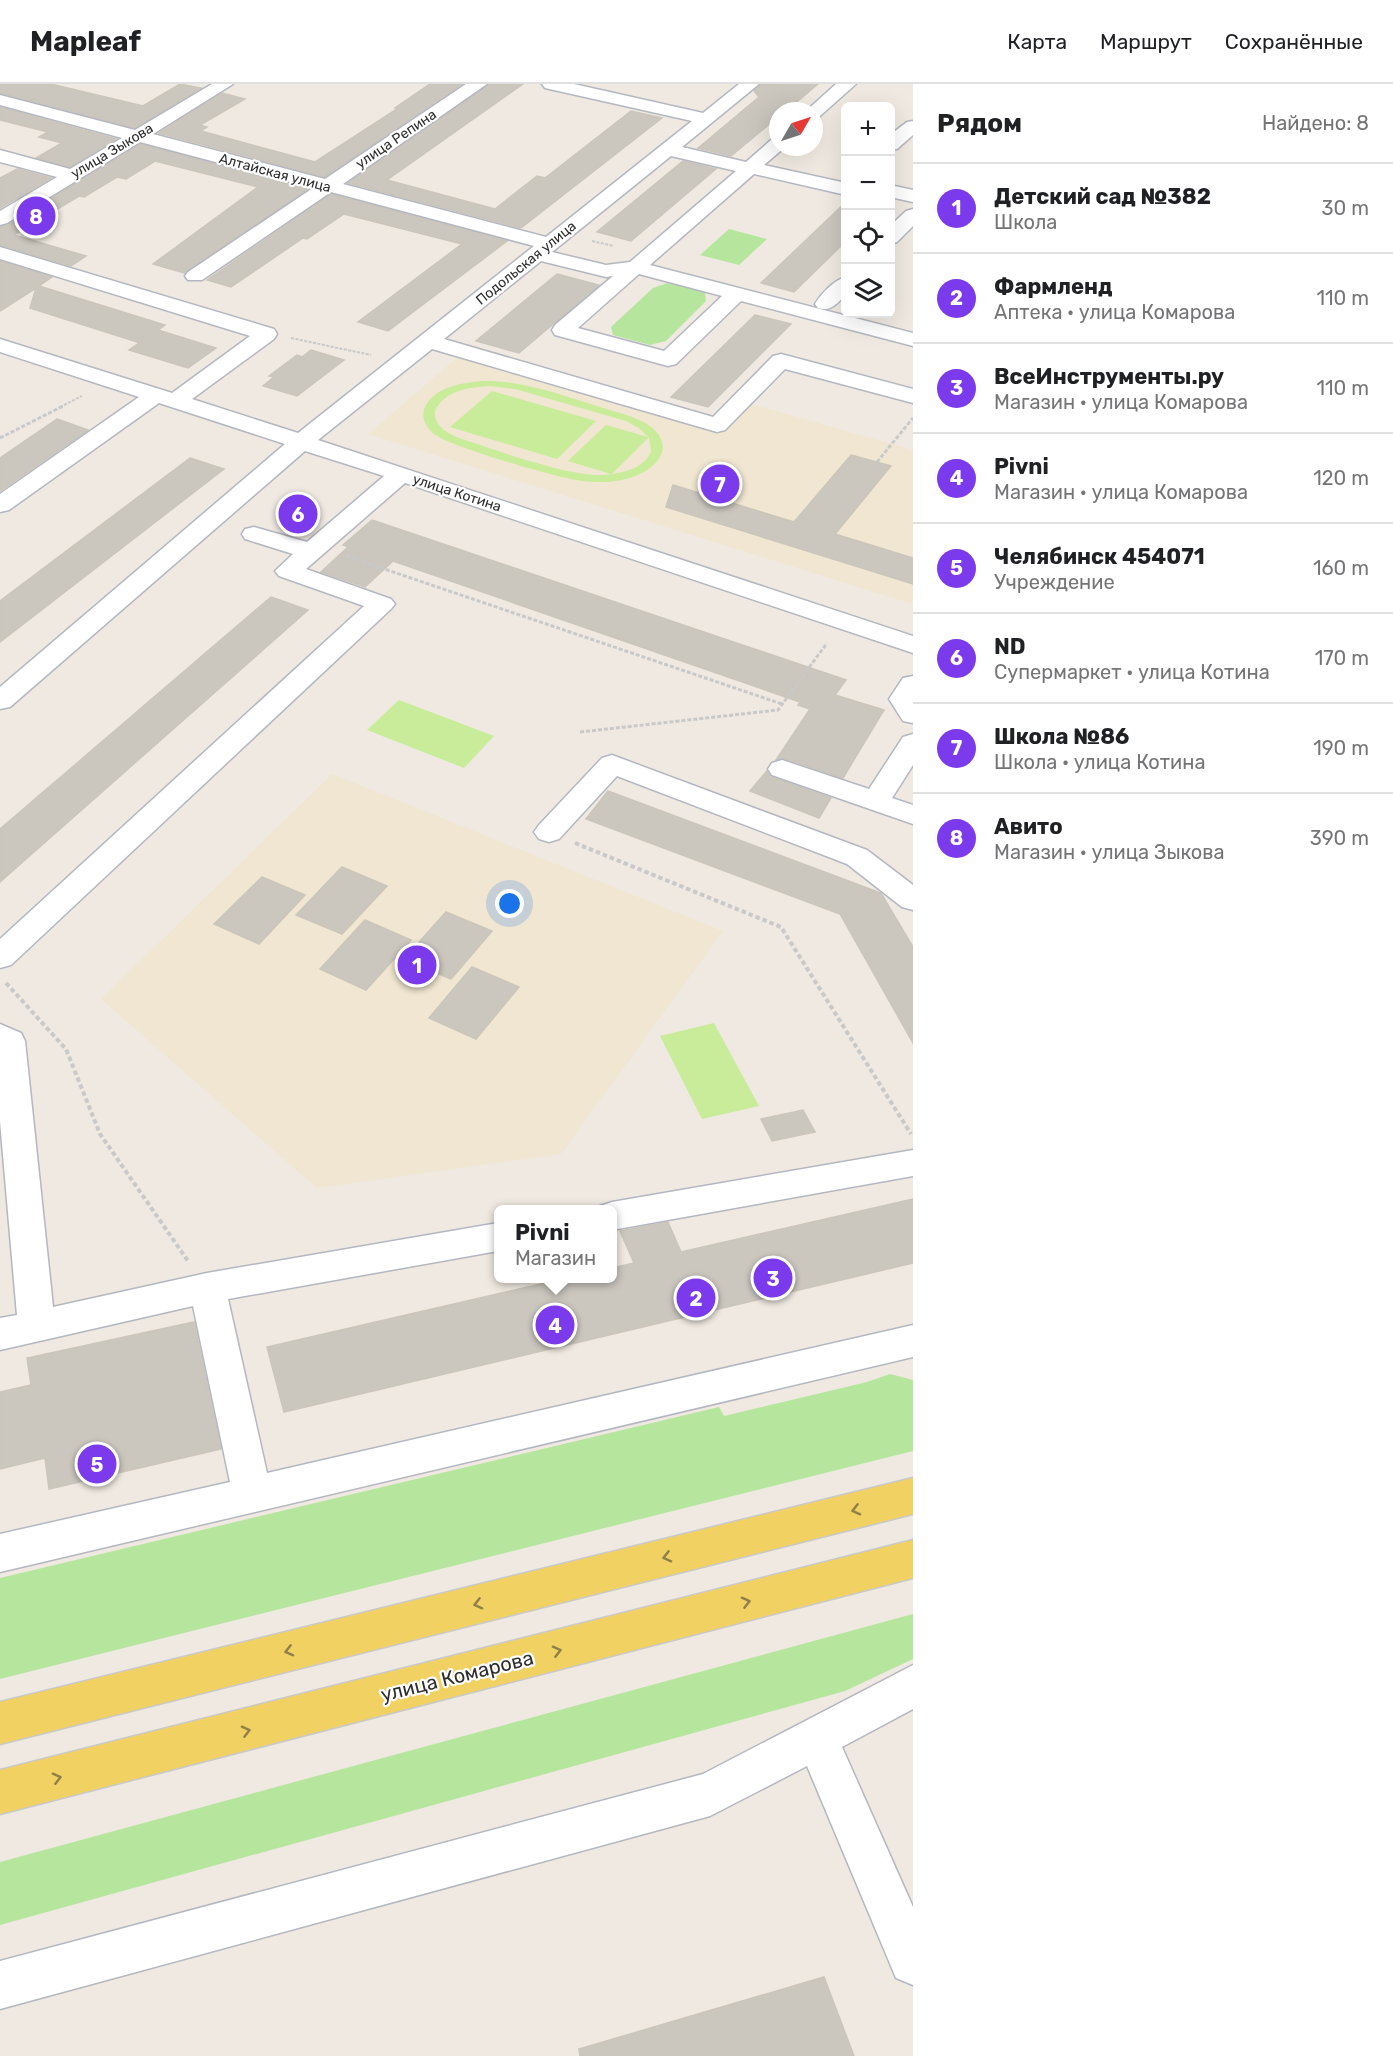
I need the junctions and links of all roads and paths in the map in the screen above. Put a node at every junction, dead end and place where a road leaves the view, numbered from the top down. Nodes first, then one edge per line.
1 (224, 84) edge
2 (478, 84) edge
3 (551, 84) edge
4 (750, 84) edge
5 (847, 84) edge
6 (0, 100) edge
7 (823, 104) edge
8 (706, 119) junction
9 (913, 126) edge
10 (136, 136) junction
11 (895, 142) edge
12 (668, 150) junction
13 (769, 152) edge
14 (4, 160) edge
15 (749, 169) junction
16 (72, 175) junction
17 (325, 186) junction
18 (841, 186) edge
19 (895, 192) edge
20 (913, 196) edge
21 (895, 202) edge
22 (913, 207) edge
23 (913, 215) edge
24 (0, 219) edge
25 (895, 234) edge
26 (544, 249) junction
27 (0, 254) edge
28 (635, 267) junction
29 (195, 276) dead end
30 (841, 288) edge
31 (736, 294) junction
32 (825, 304) dead end
33 (266, 334) junction
34 (913, 340) edge
35 (429, 341) junction
36 (0, 345) edge
37 (401, 363) junction
38 (85, 395) dead end
39 (913, 396) edge
40 (165, 398) junction
41 (913, 418) edge
42 (0, 438) edge
43 (301, 442) junction
44 (878, 462) dead end
45 (400, 474) junction
46 (0, 505) edge
47 (254, 534) dead end
48 (314, 549) junction
49 (911, 641) edge
50 (828, 643) dead end
51 (913, 684) edge
52 (0, 701) edge
53 (782, 704) junction
54 (913, 715) edge
55 (580, 732) dead end
56 (913, 743) edge
57 (782, 769) dead end
58 (875, 802) junction
59 (913, 815) edge
60 (549, 832) joint
61 (913, 900) edge
62 (0, 957) edge
63 (0, 975) edge
64 (0, 1036) edge
65 (913, 1137) edge
66 (913, 1163) edge
67 (617, 1215) edge
68 (494, 1238) edge
69 (207, 1288) junction
70 (37, 1326) junction
71 (0, 1335) edge
72 (913, 1341) edge
73 (862, 1353) junction
74 (913, 1368) edge
75 (252, 1494) junction
76 (913, 1496) edge
77 (0, 1553) edge
78 (913, 1559) edge
79 (913, 1686) edge
80 (0, 1723) edge
81 (816, 1737) junction
82 (0, 1792) edge
83 (913, 1961) edge
84 (0, 1985) edge

1 - 10 street, улица Зыкова
2 - 17 street, улица Репина
3 - 8 street
4 - 8 street, Подольская улица
5 - 7 street
6 - 10 street, Алтайская улица
8 - 12 street, Подольская улица
9 - 11 street
10 - 16 street, улица Зыкова
10 - 17 street, Алтайская улица
12 - 15 street
12 - 26 street, Подольская улица
13 - 15 street
14 - 16 street
15 - 18 street
15 - 28 street
16 - 24 street, улица Зыкова
17 - 26 street, Алтайская улица
17 - 29 street, улица Репина
19 - 20 street
21 - 22 street
23 - 25 street
26 - 28 street, Алтайская улица
26 - 35 street, Подольская улица
27 - 33 street
28 - 31 street
28 - 31 street
30 - 32 street
31 - 34 street
33 - 37 path
33 - 40 street
35 - 37 street, Подольская улица
35 - 39 street
36 - 40 street, улица Котина
37 - 43 street, Подольская улица
38 - 42 path
40 - 43 street, улица Котина
40 - 46 street
41 - 44 path
43 - 45 street, улица Котина
43 - 52 street, Подольская улица
45 - 48 street
45 - 49 street, улица Котина
47 - 48 street
48 - 53 path
48 - 62 street
50 - 53 path
51 - 54 street
53 - 55 path
56 - 58 street
57 - 58 street
58 - 59 street
60 - 61 street
60 - 65 path
63 - 69 path
64 - 70 street
66 - 67 street
68 - 69 street
69 - 70 street
69 - 75 street
70 - 71 street
72 - 73 street
73 - 74 street
73 - 75 street
75 - 77 street
76 -> 80 main road
82 -> 78 main road, улица Комарова
79 - 81 street
81 - 83 street
81 - 84 street

